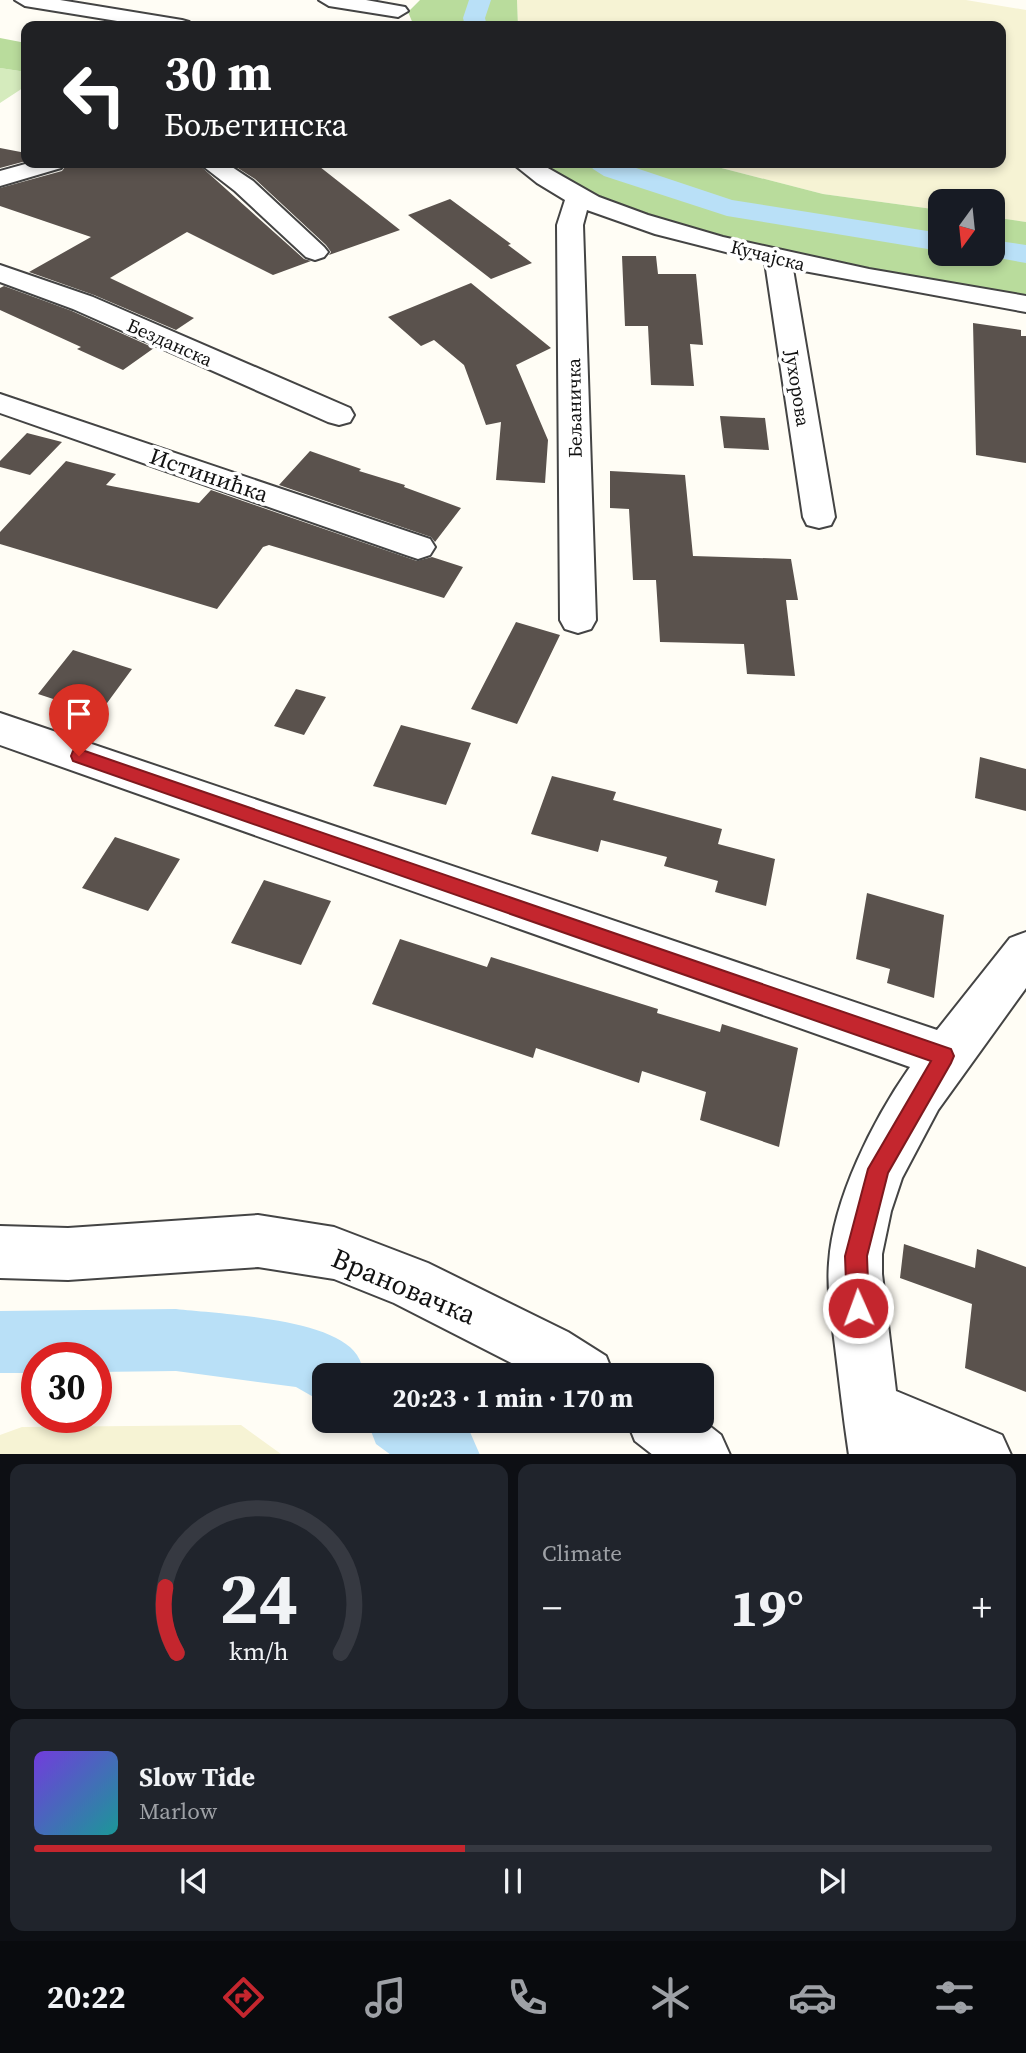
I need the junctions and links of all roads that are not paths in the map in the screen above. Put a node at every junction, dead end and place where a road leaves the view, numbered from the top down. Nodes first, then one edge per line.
1 (25, 0) edge
2 (329, 0) edge
3 (399, 12) edge
4 (151, 21) edge
5 (36, 168) edge
6 (218, 168) edge
7 (531, 168) edge
8 (0, 179) edge
9 (578, 197) junction
10 (315, 252) dead end
11 (778, 259) junction
12 (0, 273) edge
13 (1026, 304) edge
14 (0, 403) edge
15 (339, 415) dead end
16 (819, 517) dead end
17 (418, 547) dead end
18 (578, 621) dead end
19 (0, 729) edge
20 (1026, 953) edge
21 (944, 1056) junction
22 (0, 1252) edge
23 (567, 1363) edge
24 (874, 1432) edge
25 (672, 1433) edge
26 (701, 1454) edge
27 (982, 1454) edge

1 - 4 street
2 - 3 street
5 - 8 street
6 - 10 street
7 - 9 street, Кучајска
9 - 11 street, Кучајска
9 - 18 street, Бељаничка
11 - 13 street, Кучајска
11 - 16 street, Јухорова
12 - 15 street, Безданска
14 - 17 street, Истинићка
19 - 21 street
20 - 21 street
21 - 24 street
22 - 23 street, Врановачка
24 - 27 street
25 - 26 street

